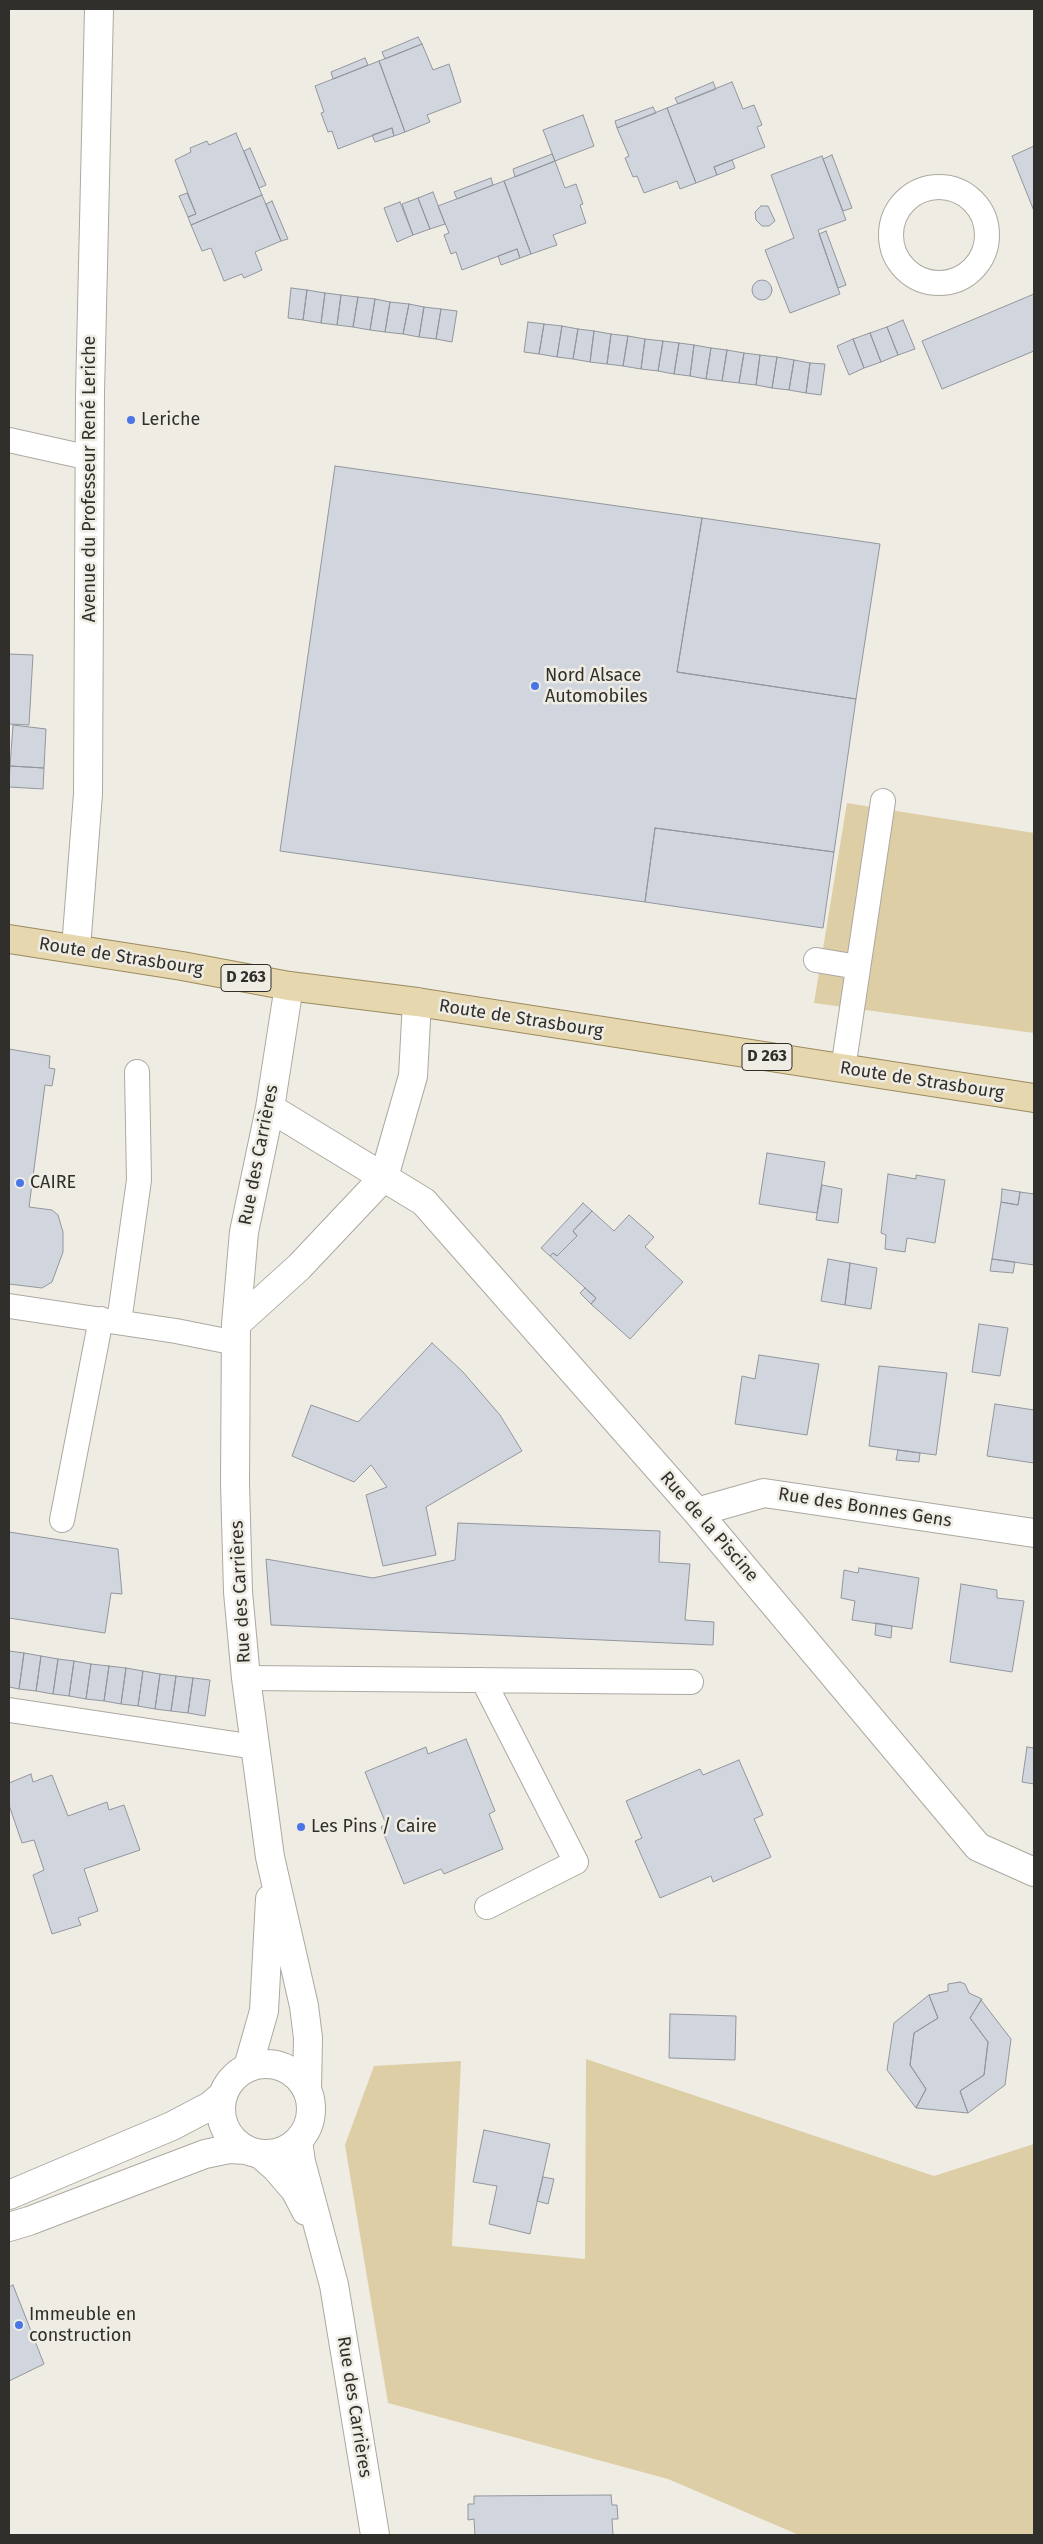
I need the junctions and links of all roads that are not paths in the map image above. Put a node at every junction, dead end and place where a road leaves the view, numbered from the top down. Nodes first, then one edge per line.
1 (99, 9) edge
2 (891, 225) joint
3 (9, 440) edge
4 (90, 458) junction
5 (883, 801) dead end
6 (9, 939) edge
7 (76, 948) junction
8 (816, 960) dead end
9 (858, 967) junction
10 (289, 986) junction
11 (417, 1002) junction
12 (843, 1069) junction
13 (137, 1072) dead end
14 (1034, 1098) edge
15 (270, 1108) junction
16 (384, 1177) junction
17 (9, 1306) edge
18 (110, 1320) junction
19 (236, 1333) junction
20 (697, 1512) junction
21 (62, 1520) dead end
22 (1034, 1533) edge
23 (246, 1678) junction
24 (483, 1680) junction
25 (691, 1682) dead end
26 (9, 1710) edge
27 (255, 1747) junction
28 (270, 1857) junction
29 (1034, 1872) edge
30 (487, 1907) dead end
31 (248, 2067) junction
32 (307, 2089) junction
33 (223, 2095) junction
34 (298, 2141) junction
35 (254, 2152) junction
36 (9, 2195) edge
37 (9, 2227) edge
38 (332, 2279) junction
39 (375, 2535) edge

1 - 4 street, Avenue du Professeur René Leriche
2 - 2 lane
3 - 4 lane
4 - 7 street, Avenue du Professeur René Leriche
5 - 9 lane
6 - 7 main road, Route de Strasbourg / D 263
7 - 10 main road, Route de Strasbourg / D 263
8 - 9 lane
9 - 12 lane
10 - 11 main road, Route de Strasbourg / D 263
10 - 15 street, Rue des Carrières
11 - 12 main road, Route de Strasbourg / D 263
11 - 16 street
12 - 14 main road, Route de Strasbourg / D 263
13 - 18 lane
15 - 16 street, Rue de la Piscine
15 - 19 street, Rue des Carrières
16 - 19 street
16 - 20 street, Rue de la Piscine
17 - 18 lane
18 - 19 lane
18 - 21 lane
19 - 23 street, Rue des Carrières
20 - 22 street, Rue des Bonnes Gens
20 - 29 street, Rue de la Piscine
23 - 24 lane
23 - 27 street, Rue des Carrières
24 - 25 lane
24 - 30 lane
26 - 27 lane
27 - 28 street, Rue des Carrières
28 - 31 street, Rue des Carrières
28 - 32 street, Rue des Carrières
31 - 32 street
31 - 33 street
32 - 34 street
33 - 35 street
33 - 36 street
34 - 35 street
34 - 38 street, Rue des Carrières
35 - 37 street
35 - 38 street, Rue des Carrières
38 - 39 street, Rue des Carrières

